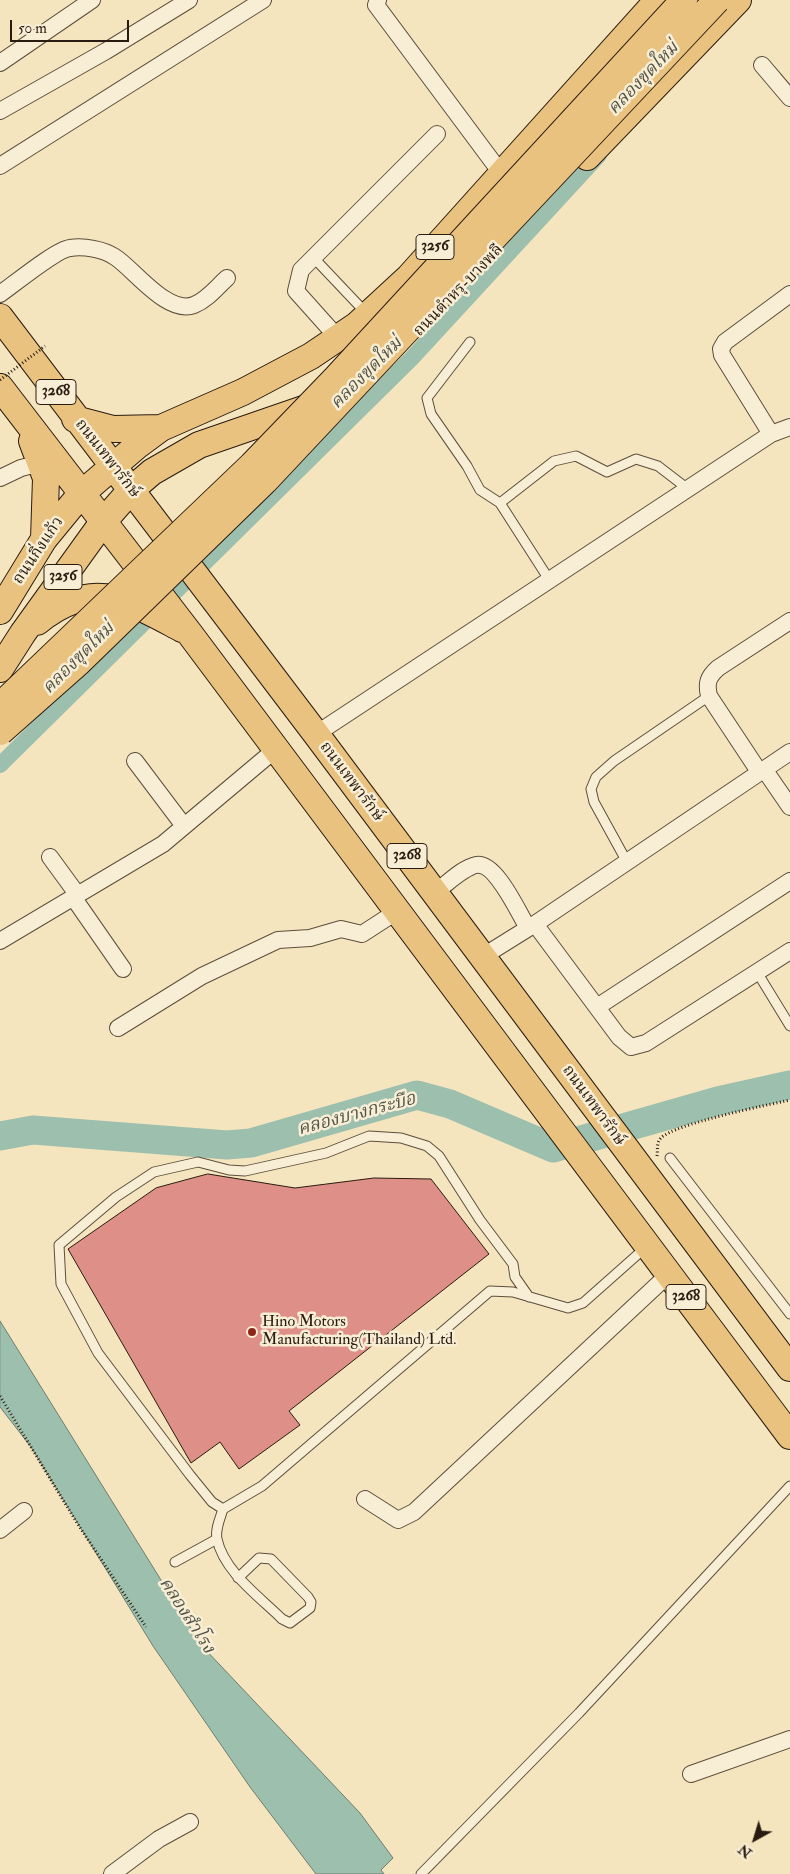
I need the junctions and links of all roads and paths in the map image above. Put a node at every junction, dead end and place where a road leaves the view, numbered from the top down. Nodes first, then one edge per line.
1 (92, 0) edge
2 (189, 0) edge
3 (263, 0) edge
4 (378, 0) edge
5 (658, 0) edge
6 (684, 0) edge
7 (717, 0) edge
8 (738, 0) edge
9 (0, 63) edge
10 (762, 65) dead end
11 (790, 98) edge
12 (0, 111) edge
13 (437, 134) dead end
14 (0, 166) edge
15 (501, 173) junction
16 (312, 257) junction
17 (226, 278) dead end
18 (0, 294) edge
19 (790, 294) edge
20 (368, 315) junction
21 (0, 317) edge
22 (338, 338) junction
23 (470, 342) dead end
24 (45, 346) dead end
25 (0, 380) edge
26 (0, 386) edge
27 (20, 410) junction
28 (75, 419) junction
29 (790, 427) edge
30 (161, 428) junction
31 (771, 434) junction
32 (169, 462) junction
33 (42, 463) junction
34 (112, 467) junction
35 (0, 478) edge
36 (688, 489) junction
37 (131, 490) junction
38 (82, 494) junction
39 (500, 503) junction
40 (152, 518) junction
41 (110, 531) junction
42 (44, 539) junction
43 (550, 580) junction
44 (0, 611) edge
45 (790, 621) edge
46 (23, 633) junction
47 (190, 634) junction
48 (0, 669) edge
49 (709, 696) junction
50 (0, 706) edge
51 (0, 732) edge
52 (316, 734) junction
53 (276, 749) junction
54 (790, 752) edge
55 (135, 761) dead end
56 (762, 771) junction
57 (790, 807) edge
58 (184, 826) junction
59 (50, 858) dead end
60 (628, 862) junction
61 (790, 881) edge
62 (434, 893) junction
63 (75, 896) junction
64 (396, 912) junction
65 (532, 926) junction
66 (0, 941) edge
67 (790, 951) edge
68 (482, 957) junction
69 (124, 968) dead end
70 (757, 972) junction
71 (597, 1007) junction
72 (790, 1026) edge
73 (118, 1028) dead end
74 (790, 1100) edge
75 (670, 1158) dead end
76 (652, 1186) junction
77 (648, 1246) junction
78 (669, 1274) junction
79 (529, 1298) junction
80 (790, 1314) edge
81 (790, 1368) edge
82 (0, 1396) edge
83 (790, 1436) edge
84 (790, 1486) edge
85 (365, 1499) dead end
86 (223, 1509) junction
87 (24, 1511) dead end
88 (0, 1530) edge
89 (217, 1540) junction
90 (175, 1562) dead end
91 (238, 1578) junction
92 (146, 1627) dead end
93 (790, 1739) edge
94 (691, 1774) dead end
95 (190, 1822) dead end
96 (112, 1874) edge
97 (421, 1874) edge

1 - 9 street
2 - 12 street
3 - 14 street
4 - 15 street
5 - 15 main road, 3256
6 - 50 main road, 3256, bridge
7 - 51 main road, 3256, bridge
8 - 32 main road, ถนนตำหรุ-บางพลี / 3256, bridge
10 - 11 street
13 - 16 street
15 - 20 main road, 3256
16 - 20 lane
16 - 22 street
17 - 18 street
19 - 31 street
20 - 22 main road, 3256
21 - 28 main road, ถนนเทพารักษ์ / 3268
22 - 30 main road, 3256
23 - 39 lane
24 - 25 path, bridge
26 - 27 main road, 3268
27 - 33 main road
27 - 38 main road, 3268
28 - 30 main road
28 - 34 main road, ถนนเทพารักษ์ / 3268
29 - 31 street
30 - 34 main road, 3256
31 - 36 street
32 - 37 main road, ถนนตำหรุ-บางพลี / 3256
32 - 40 main road
33 - 35 street
33 - 42 main road
34 - 37 main road, ถนนเทพารักษ์ / 3268
34 - 38 main road, 3256
36 - 39 lane
36 - 43 street
37 - 40 main road, ถนนเทพารักษ์ / 3268
37 - 41 main road, ถนนตำหรุ-บางพลี / 3256
38 - 41 main road, 3268
38 - 42 main road, ถนนกิ่งแก้ว / 3256
39 - 43 lane
40 - 52 main road, ถนนเทพารักษ์ / 3268, bridge
41 - 46 main road, ถนนกิ่งแก้ว / 3256
41 - 47 main road, 3268, bridge
42 - 44 main road, ถนนกิ่งแก้ว / 3256
43 - 52 street
45 - 49 street
46 - 47 main road
46 - 48 main road, ถนนกิ่งแก้ว / 3256
47 - 53 main road, 3268
49 - 56 street
49 - 60 lane
52 - 62 main road, ถนนเทพารักษ์ / 3268
53 - 58 street
53 - 64 main road, 3268
54 - 56 street
55 - 58 street
56 - 57 street
56 - 60 street
58 - 63 street
59 - 63 street
60 - 65 street
61 - 71 street
62 - 65 street
62 - 68 main road, ถนนเทพารักษ์ / 3268
63 - 66 street
63 - 69 street
64 - 73 street
64 - 77 main road, 3268
65 - 68 street
65 - 71 street
67 - 70 street
68 - 76 main road, ถนนเทพารักษ์ / 3268
70 - 71 street
70 - 72 lane
74 - 76 path
75 - 80 lane
76 - 81 main road, ถนนเทพารักษ์ / 3268
77 - 78 main road, 3268
77 - 79 lane
78 - 83 main road, 3268
78 - 85 street
79 - 86 lane
79 - 86 lane
82 - 92 path
84 - 97 lane
86 - 89 lane
87 - 88 street
89 - 90 lane
89 - 91 lane
91 - 91 lane
93 - 94 street
95 - 96 street

